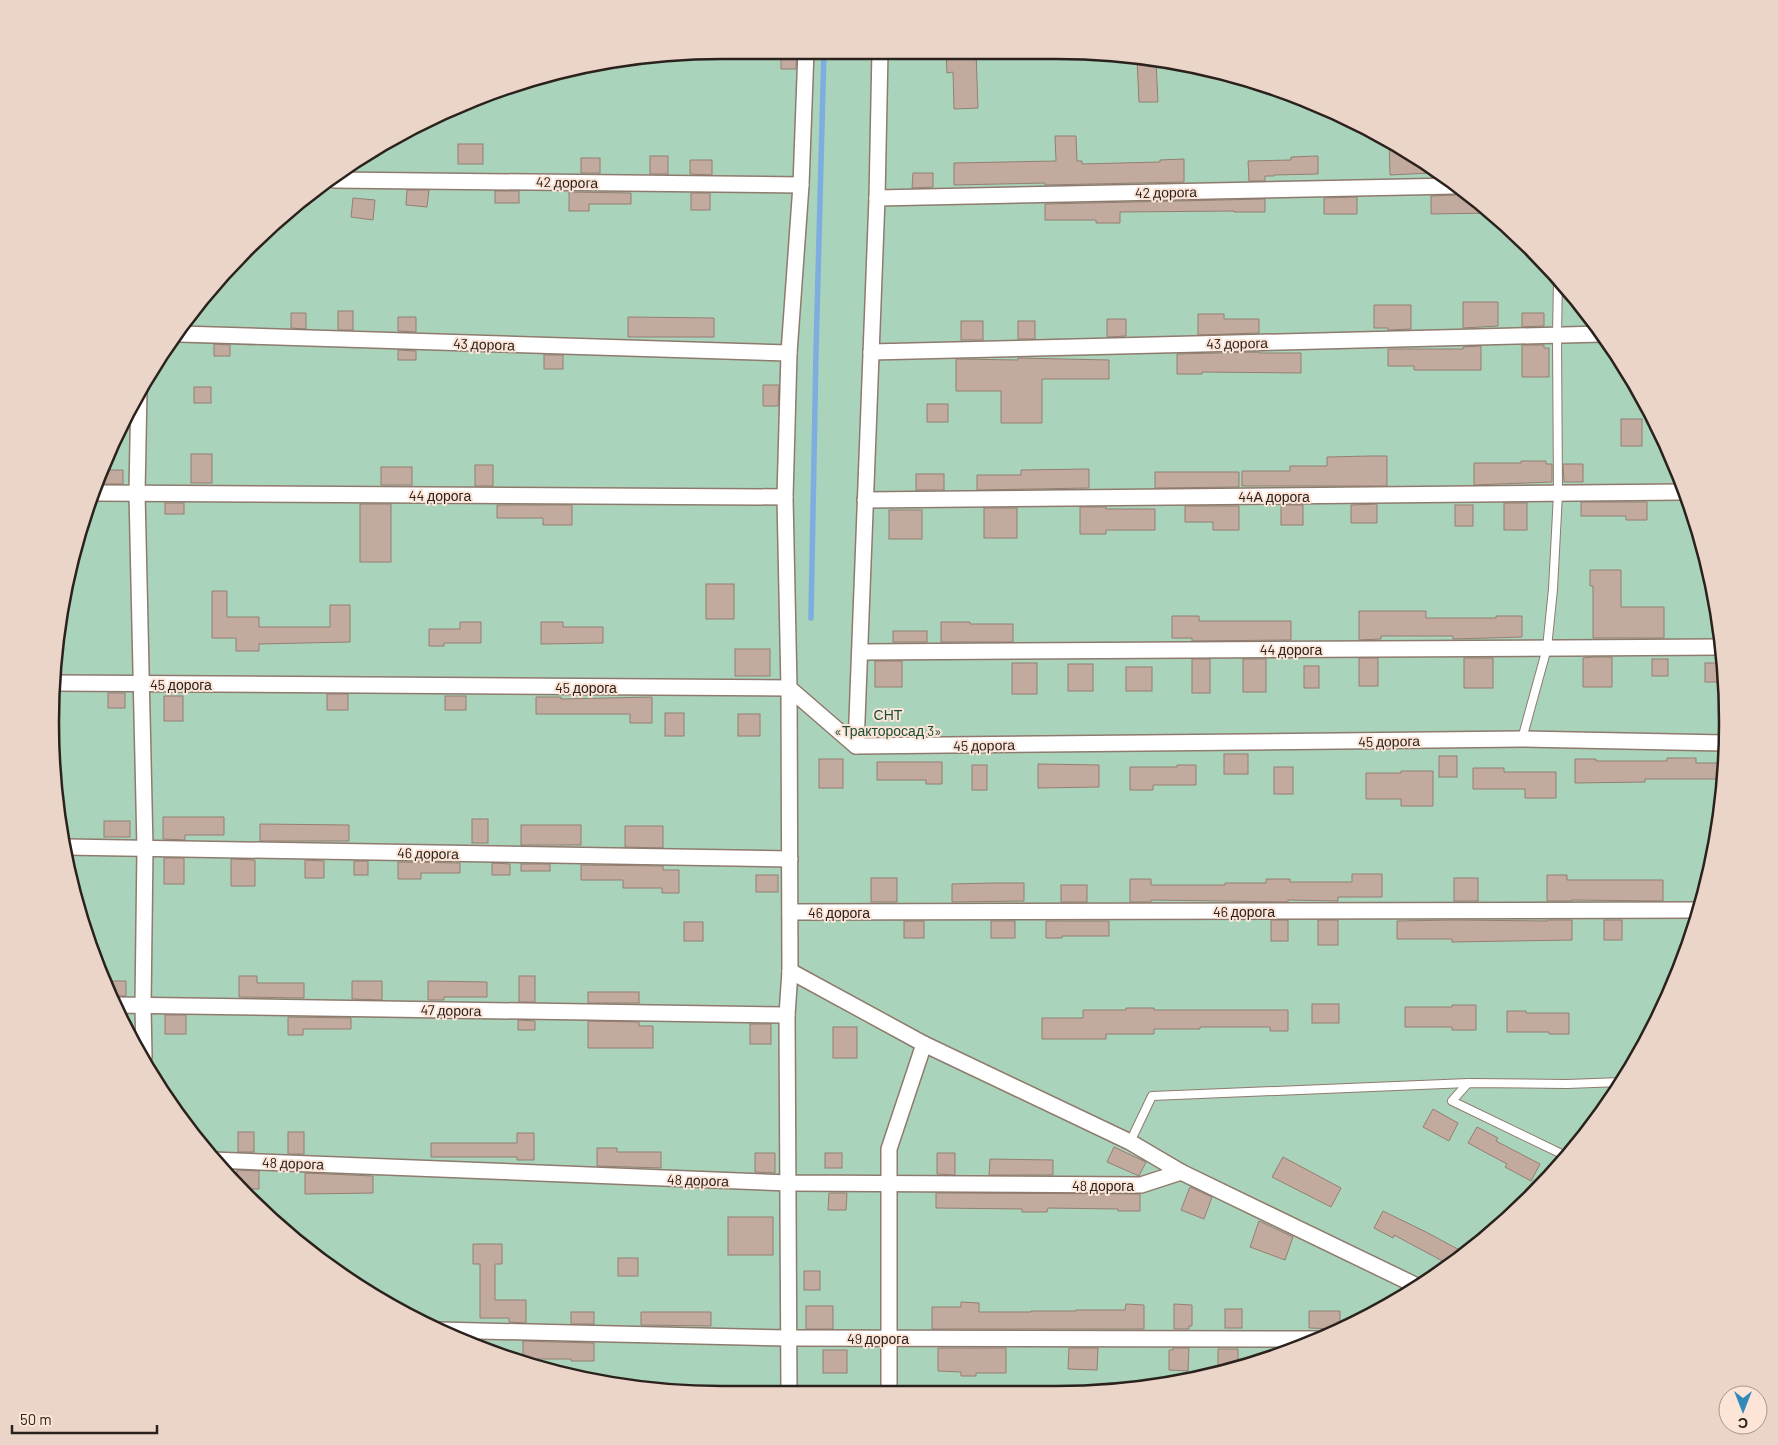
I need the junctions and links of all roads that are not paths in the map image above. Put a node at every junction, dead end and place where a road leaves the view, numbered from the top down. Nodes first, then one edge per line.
1 (806, 59) edge
2 (880, 59) edge
3 (341, 180) edge
4 (801, 184) junction
5 (1446, 186) edge
6 (877, 198) junction
7 (1558, 288) edge
8 (185, 334) edge
9 (1593, 334) edge
10 (1557, 336) junction
11 (871, 352) junction
12 (789, 353) junction
13 (139, 408) edge
14 (1678, 492) edge
15 (100, 493) edge
16 (137, 493) junction
17 (1558, 494) junction
18 (785, 497) junction
19 (865, 500) junction
20 (1715, 647) edge
21 (1547, 648) junction
22 (860, 652) junction
23 (60, 683) edge
24 (140, 684) junction
25 (789, 688) junction
26 (1522, 739) junction
27 (1719, 743) edge
28 (856, 746) junction
29 (71, 847) edge
30 (145, 848) junction
31 (790, 859) junction
32 (1692, 910) edge
33 (790, 912) junction
34 (790, 971) junction
35 (122, 1005) edge
36 (143, 1006) junction
37 (787, 1015) junction
38 (924, 1044) junction
39 (144, 1046) edge
40 (1612, 1082) edge
41 (1468, 1083) junction
42 (1130, 1142) junction
43 (1560, 1153) edge
44 (223, 1160) edge
45 (1181, 1172) junction
46 (789, 1183) junction
47 (890, 1184) junction
48 (1410, 1283) edge
49 (456, 1330) edge
50 (789, 1338) junction
51 (890, 1338) junction
52 (1302, 1339) edge
53 (789, 1386) edge
54 (889, 1386) edge

1 - 4 street
2 - 6 street
3 - 4 street, 42 дорога
4 - 12 street
5 - 6 street, 42 дорога
6 - 11 street
7 - 10 lane
8 - 12 street, 43 дорога
9 - 10 street, 43 дорога
10 - 11 street, 43 дорога
10 - 17 lane
11 - 19 street
12 - 18 street
13 - 16 street
14 - 17 street, 44А дорога
15 - 16 street, 44 дорога
16 - 18 street, 44 дорога
16 - 24 street
17 - 19 street, 44А дорога
17 - 21 lane
18 - 25 street
19 - 22 street
20 - 21 street, 44 дорога
21 - 22 street, 44 дорога
21 - 26 lane
22 - 28 street
23 - 24 street, 45 дорога
24 - 25 street, 45 дорога
24 - 30 street
25 - 28 street
25 - 31 street
26 - 27 street, 45 дорога
26 - 28 street, 45 дорога
29 - 30 street, 46 дорога
30 - 31 street, 46 дорога
30 - 36 street
31 - 33 street
32 - 33 street, 46 дорога
33 - 34 street
34 - 37 street
34 - 38 street
35 - 36 street, 47 дорога
36 - 37 street, 47 дорога
36 - 39 street
37 - 46 street
38 - 42 street
38 - 47 street
40 - 41 lane
41 - 42 lane
41 - 43 lane
42 - 45 street
44 - 46 street, 48 дорога
45 - 47 street, 48 дорога
45 - 48 street
46 - 47 street, 48 дорога
46 - 50 street
47 - 51 street
49 - 50 street, 49 дорога
50 - 51 street, 49 дорога
50 - 53 street
51 - 52 street, 49 дорога
51 - 54 street

